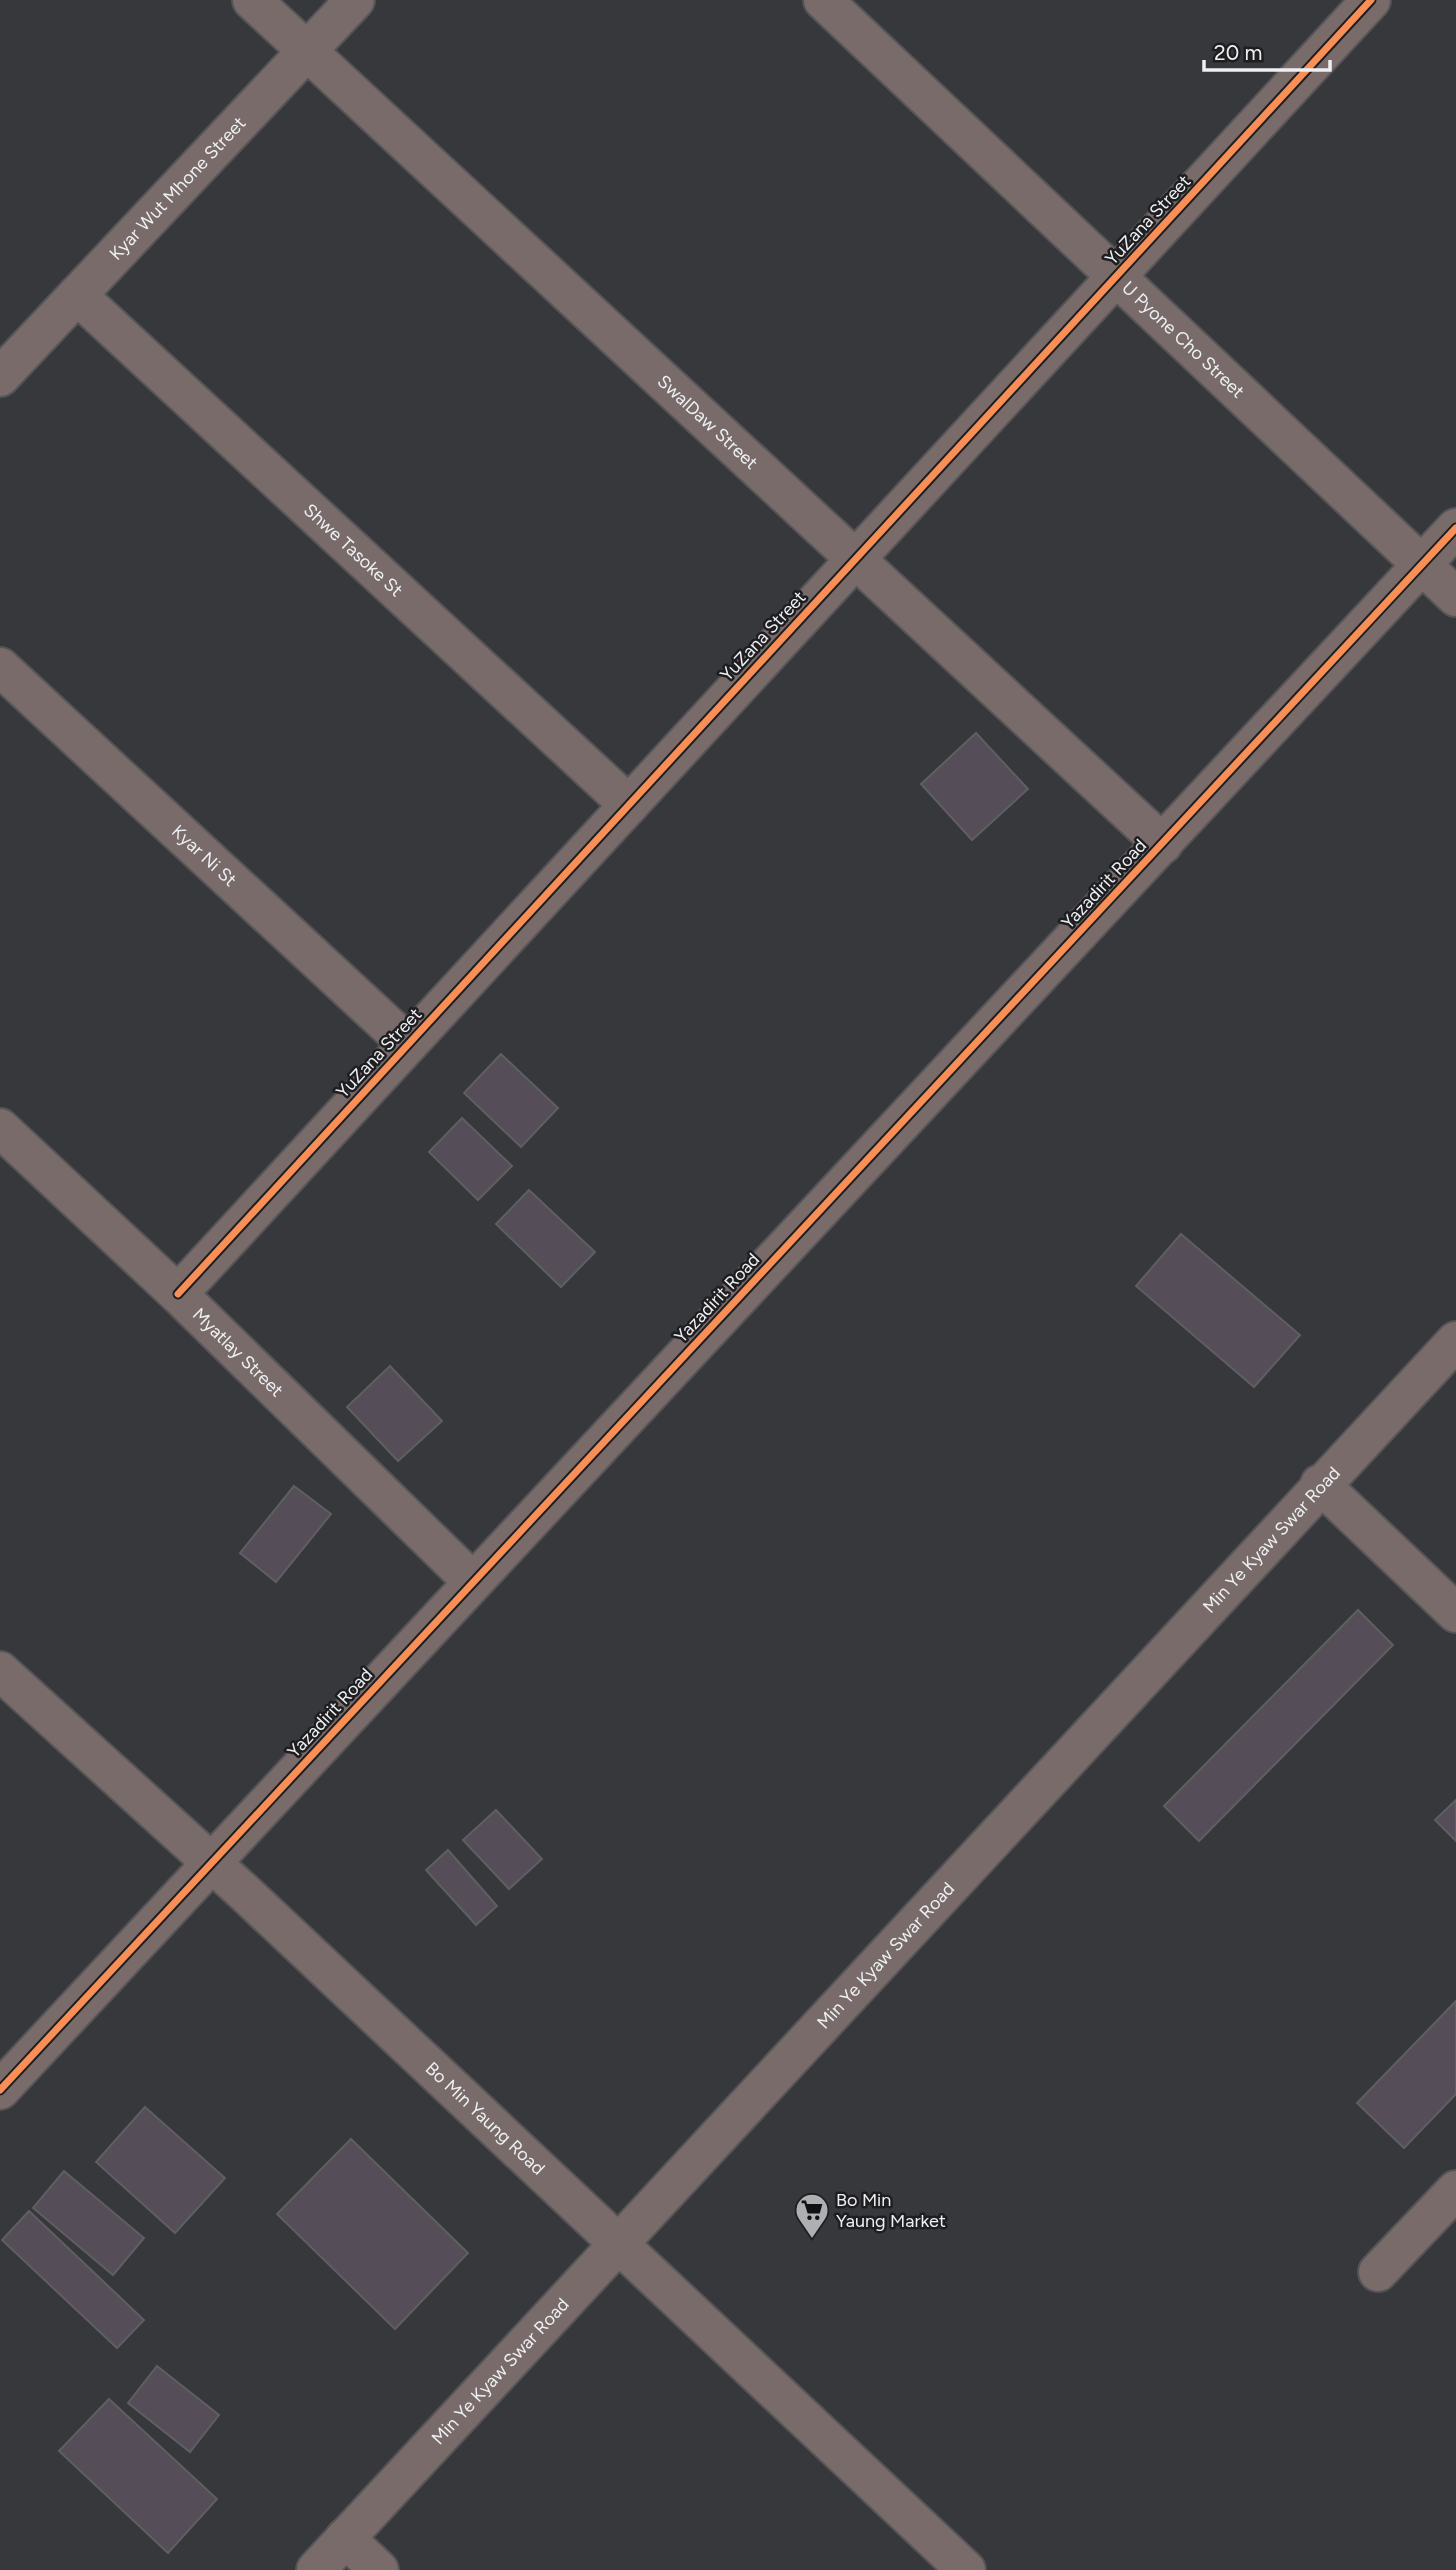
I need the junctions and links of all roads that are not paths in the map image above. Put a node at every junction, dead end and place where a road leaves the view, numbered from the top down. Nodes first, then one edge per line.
1 (252, 0) edge
2 (355, 0) edge
3 (823, 0) edge
4 (1369, 1) edge
5 (306, 51) junction
6 (1117, 276) junction
7 (77, 295) junction
8 (0, 377) edge
9 (1456, 528) edge
10 (856, 560) junction
11 (1422, 564) junction
12 (1456, 597) edge
13 (0, 667) edge
14 (629, 805) junction
15 (1163, 844) junction
16 (408, 1044) junction
17 (0, 1128) edge
18 (178, 1294) junction
19 (1456, 1341) edge
20 (1320, 1484) junction
21 (473, 1582) junction
22 (1456, 1613) edge
23 (0, 1671) edge
24 (213, 1863) junction
25 (0, 2090) edge
26 (1456, 2190) edge
27 (617, 2242) junction
28 (1378, 2272) dead end
29 (345, 2538) junction
30 (316, 2570) edge
31 (379, 2570) edge
32 (966, 2570) edge

1 - 5 street, SwalDaw Street
2 - 5 street, Kyar Wut Mhone Street
3 - 6 street, U Pyone Cho Street
4 - 6 street, YuZana Street
5 - 7 street, Kyar Wut Mhone Street
5 - 10 street, SwalDaw Street
6 - 10 street, YuZana Street
6 - 11 street, U Pyone Cho Street
7 - 8 street, Kyar Wut Mhone Street
7 - 14 street, Shwe Tasoke St
9 - 11 street, Yazadirit Road
10 - 14 street, YuZana Street
10 - 15 street, SwalDaw Street
11 - 12 street, U Pyone Cho Street
11 - 15 street, Yazadirit Road
13 - 16 street, Kyar Ni St
14 - 16 street, YuZana Street
15 - 21 street, Yazadirit Road
16 - 18 street, YuZana Street
17 - 18 street, Myatlay Street
18 - 21 street, Myatlay Street
19 - 20 street, Min Ye Kyaw Swar Road
20 - 22 street
20 - 27 street, Min Ye Kyaw Swar Road
21 - 24 street, Yazadirit Road
23 - 24 street, Bo Min Yaung Road
24 - 25 street, Yazadirit Road
24 - 27 street, Bo Min Yaung Road
26 - 28 street
27 - 29 street, Min Ye Kyaw Swar Road
27 - 32 street, Bo Min Yaung Road
29 - 30 street, Min Ye Kyaw Swar Road
29 - 31 street

